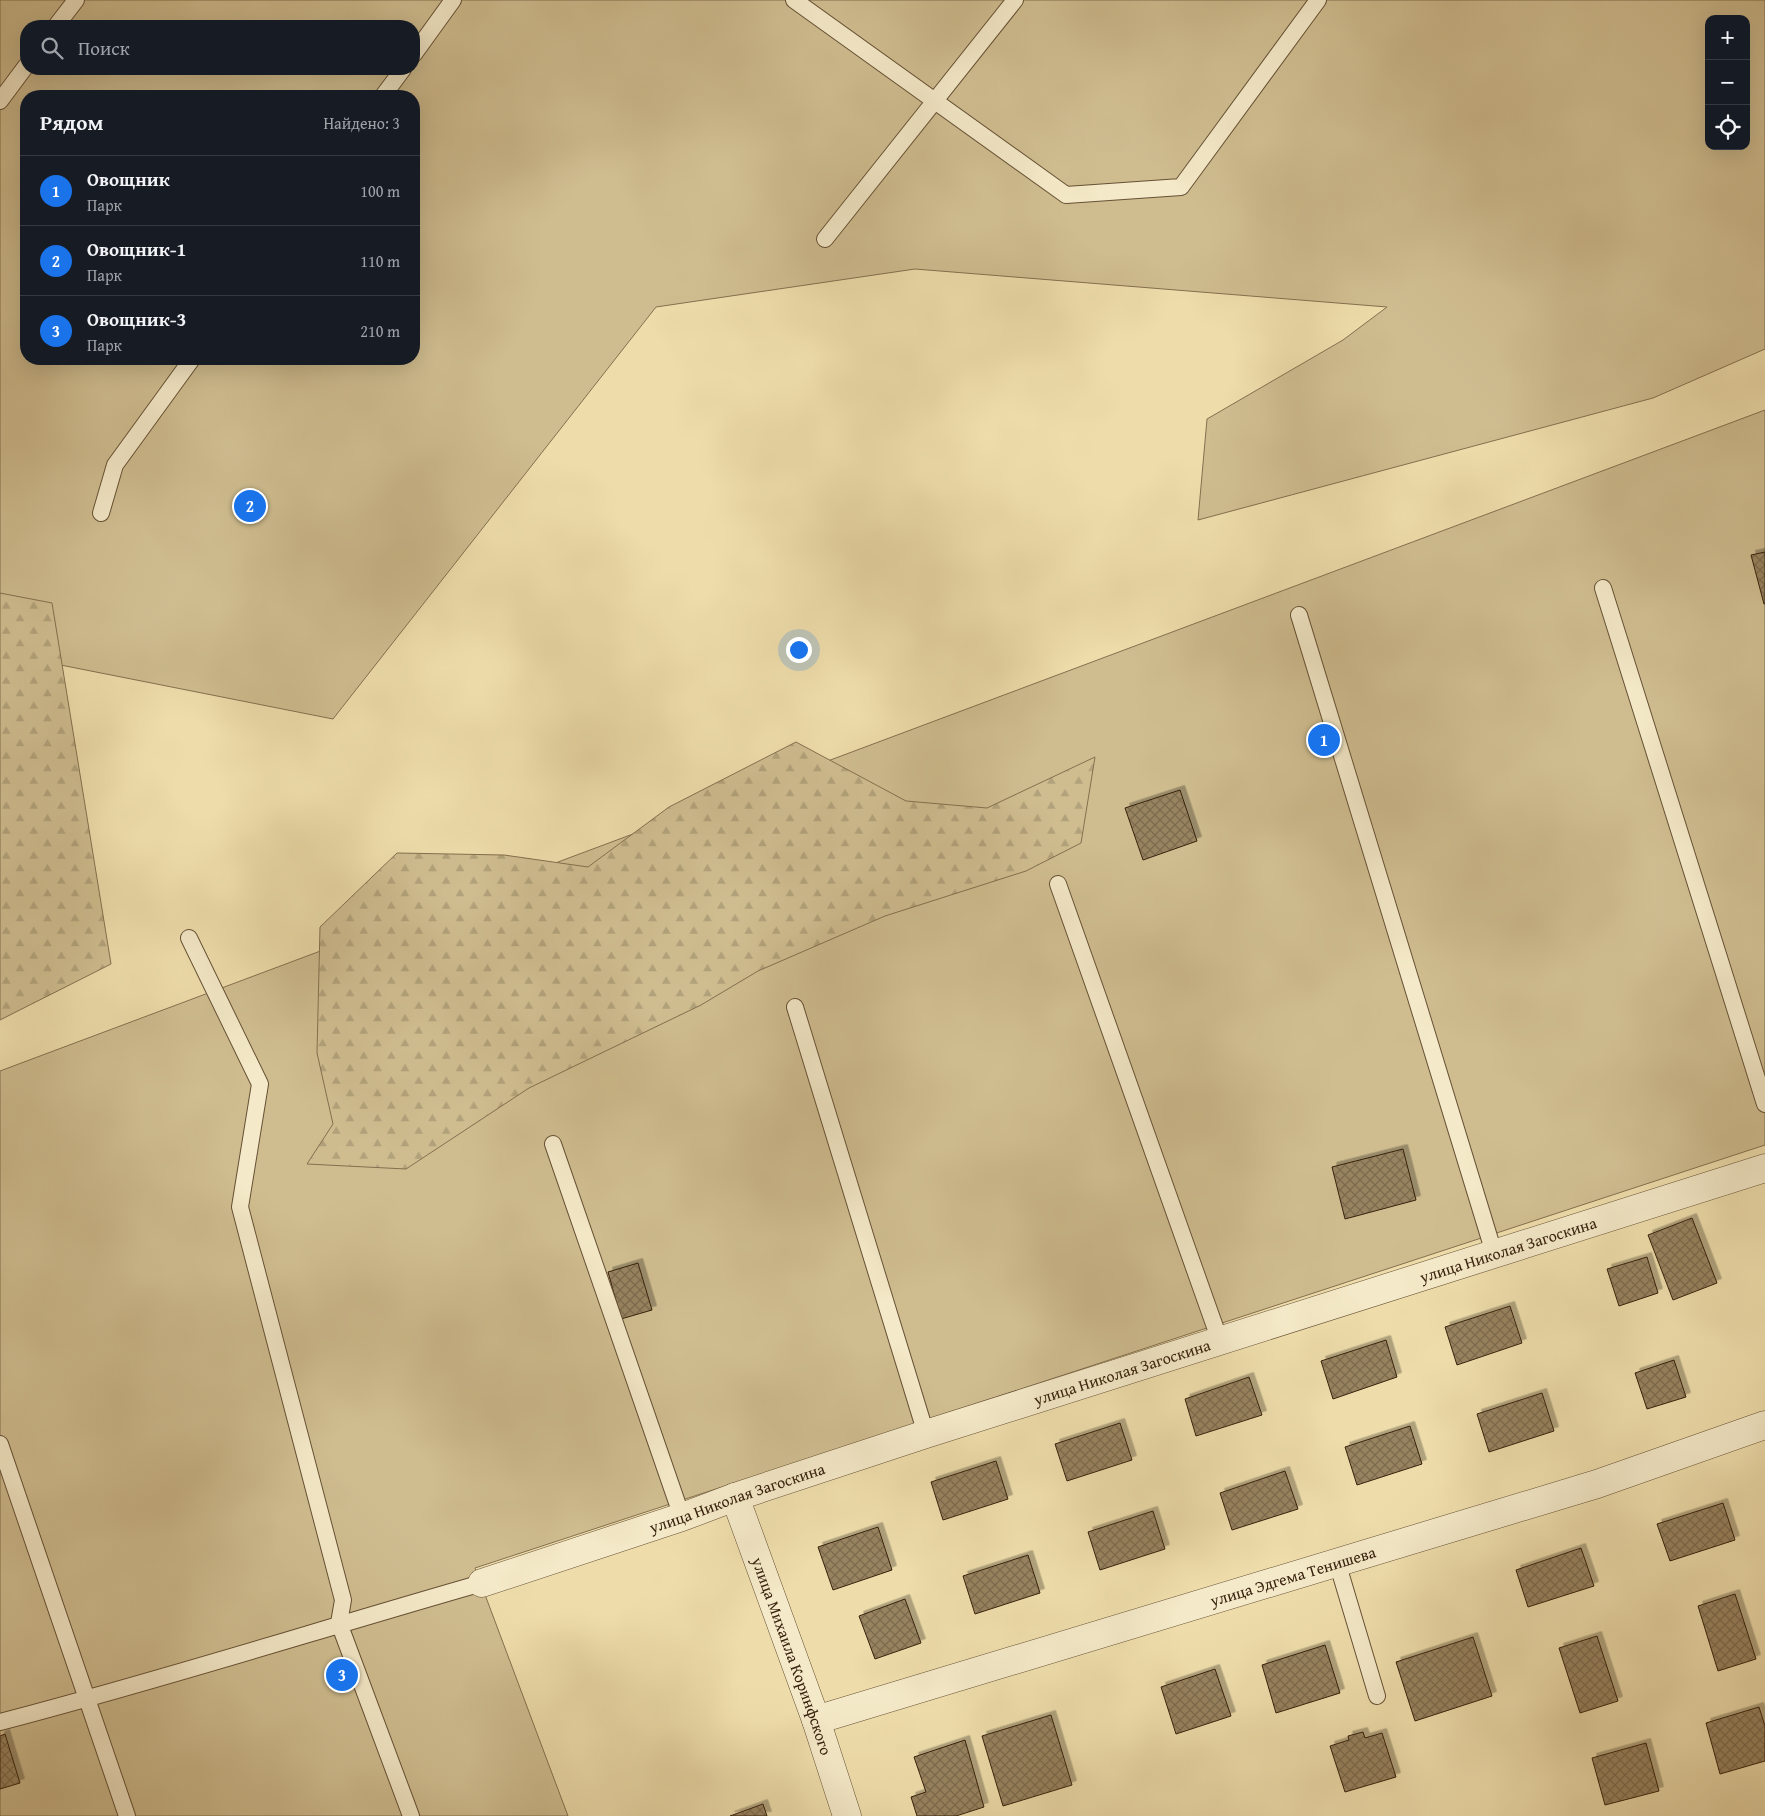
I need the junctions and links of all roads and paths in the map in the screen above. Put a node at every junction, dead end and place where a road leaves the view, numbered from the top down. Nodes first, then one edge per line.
1 (76, 0) edge
2 (453, 0) edge
3 (794, 0) edge
4 (1015, 0) edge
5 (1318, 0) edge
6 (61, 20) edge
7 (420, 46) edge
8 (20, 74) edge
9 (399, 75) edge
10 (387, 90) edge
11 (0, 101) edge
12 (935, 101) junction
13 (825, 239) dead end
14 (188, 365) edge
15 (101, 512) dead end
16 (1603, 588) dead end
17 (1299, 615) dead end
18 (1058, 884) dead end
19 (189, 938) dead end
20 (795, 1008) dead end
21 (1765, 1104) edge
22 (553, 1144) dead end
23 (1765, 1168) edge
24 (1494, 1253) junction
25 (1220, 1341) junction
26 (1765, 1425) edge
27 (926, 1434) junction
28 (0, 1444) edge
29 (735, 1497) junction
30 (682, 1517) junction
31 (1337, 1562) junction
32 (482, 1583) joint
33 (339, 1624) junction
34 (1377, 1696) dead end
35 (89, 1699) junction
36 (816, 1720) junction
37 (0, 1722) edge
38 (128, 1816) edge
39 (411, 1816) edge
40 (847, 1816) edge

1 - 6 lane
2 - 7 lane
3 - 12 lane
4 - 12 lane
5 - 12 lane
8 - 11 lane
9 - 10 lane
12 - 13 lane
14 - 15 lane
16 - 21 lane
17 - 24 lane
18 - 25 lane
19 - 33 lane
20 - 27 lane
22 - 30 lane
23 - 24 street, улица Николая Загоскина
24 - 25 street, улица Николая Загоскина
25 - 27 street, улица Николая Загоскина
26 - 31 street, улица Эдгема Тенишева
27 - 29 street, улица Николая Загоскина
28 - 35 lane
29 - 30 street, улица Николая Загоскина
29 - 36 street, улица Михаила Коринфского
30 - 32 street, улица Николая Загоскина
31 - 34 lane
31 - 36 street, улица Эдгема Тенишева
32 - 33 lane
33 - 35 lane
33 - 39 lane
35 - 37 lane
35 - 38 lane
36 - 40 street, улица Михаила Коринфского

